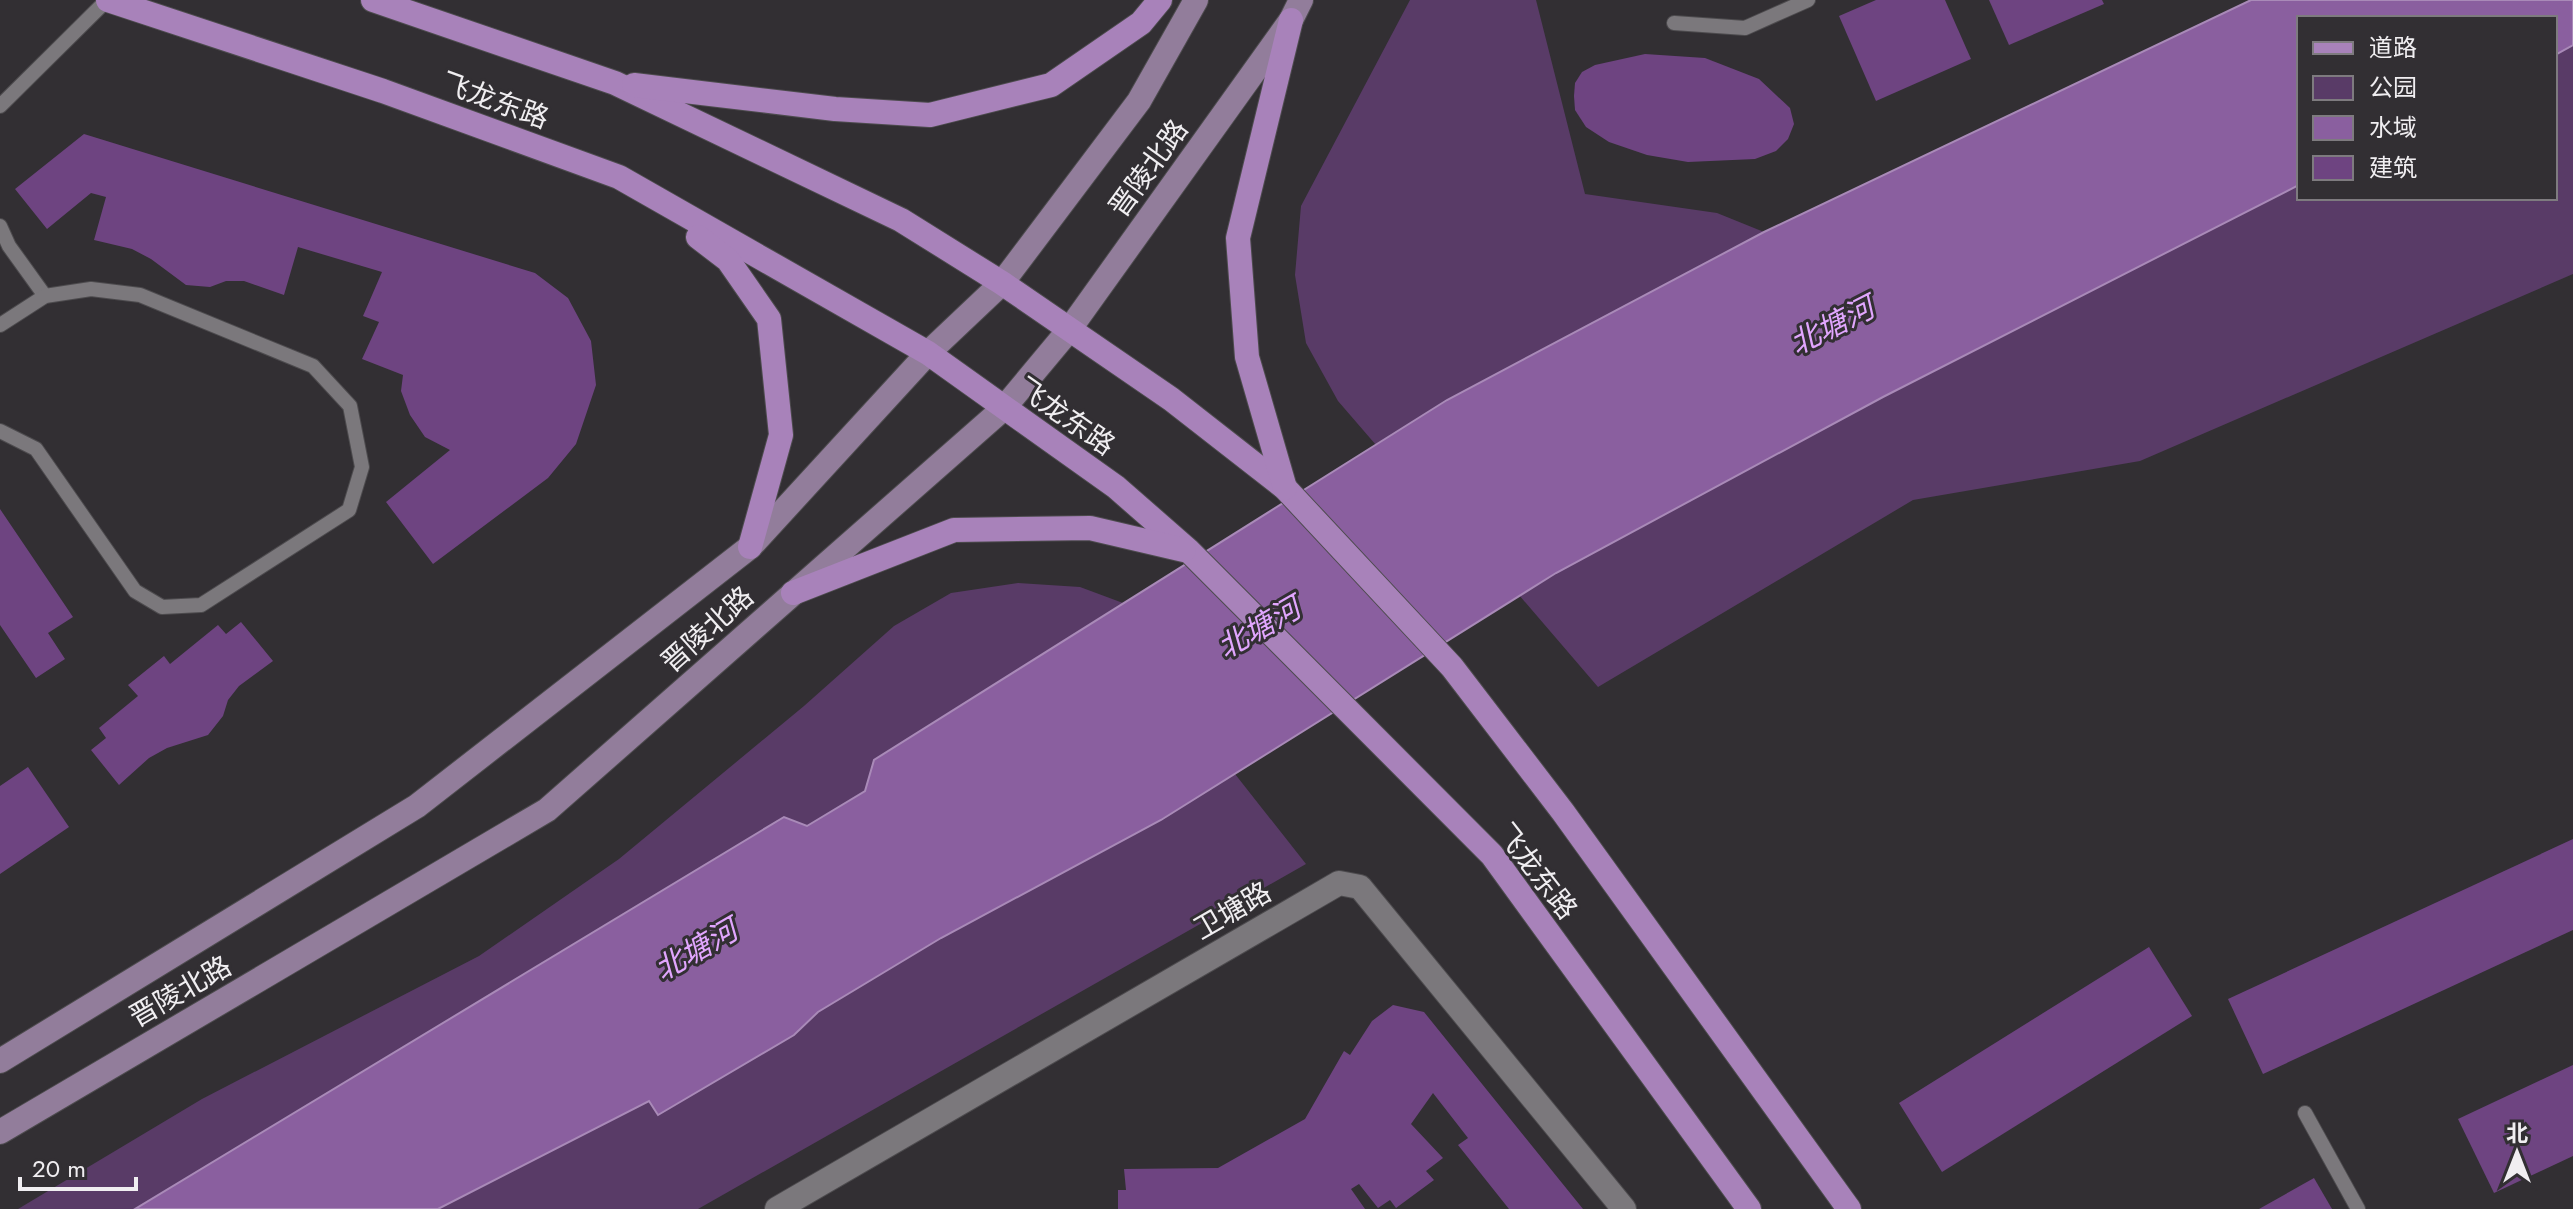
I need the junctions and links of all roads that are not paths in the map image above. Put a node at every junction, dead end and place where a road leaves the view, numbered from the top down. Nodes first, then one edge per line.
1 (107, 0) edge
2 (373, 0) edge
3 (1160, 0) edge
4 (1196, 0) edge
5 (1808, 0) edge
6 (1296, 10) edge
7 (1674, 23) dead end
8 (615, 83) junction
9 (0, 106) edge
10 (619, 177) junction
11 (0, 226) edge
12 (1002, 283) junction
13 (45, 296) junction
14 (0, 325) edge
15 (1069, 330) junction
16 (928, 353) junction
17 (1004, 408) junction
18 (0, 431) edge
19 (1285, 488) junction
20 (750, 547) junction
21 (1188, 550) junction
22 (793, 593) junction
23 (0, 1061) edge
24 (2305, 1113) dead end
25 (0, 1132) edge
26 (777, 1209) edge
27 (1624, 1209) edge
28 (1749, 1209) edge
29 (1849, 1209) edge
30 (2358, 1209) edge

1 - 9 lane
1 - 10 main road, 飞龙东路
2 - 8 main road, 飞龙东路
3 - 8 main road
4 - 12 main road, 晋陵北路
5 - 7 lane
6 - 15 main road, 晋陵北路
6 - 19 main road
8 - 12 main road, 飞龙东路
10 - 16 main road, 飞龙东路
10 - 20 main road
11 - 13 lane
12 - 15 main road, 飞龙东路
12 - 16 main road, 晋陵北路
13 - 14 lane
13 - 18 lane
15 - 17 main road, 晋陵北路
15 - 19 main road, 飞龙东路
16 - 17 main road, 飞龙东路
16 - 20 main road, 晋陵北路
17 - 21 main road, 飞龙东路
17 - 22 main road, 晋陵北路
19 - 29 main road, 飞龙东路
20 - 23 main road, 晋陵北路
21 - 22 main road
21 - 28 main road, 飞龙东路
22 - 25 main road, 晋陵北路
24 - 30 lane
26 - 27 street, 卫塘路

